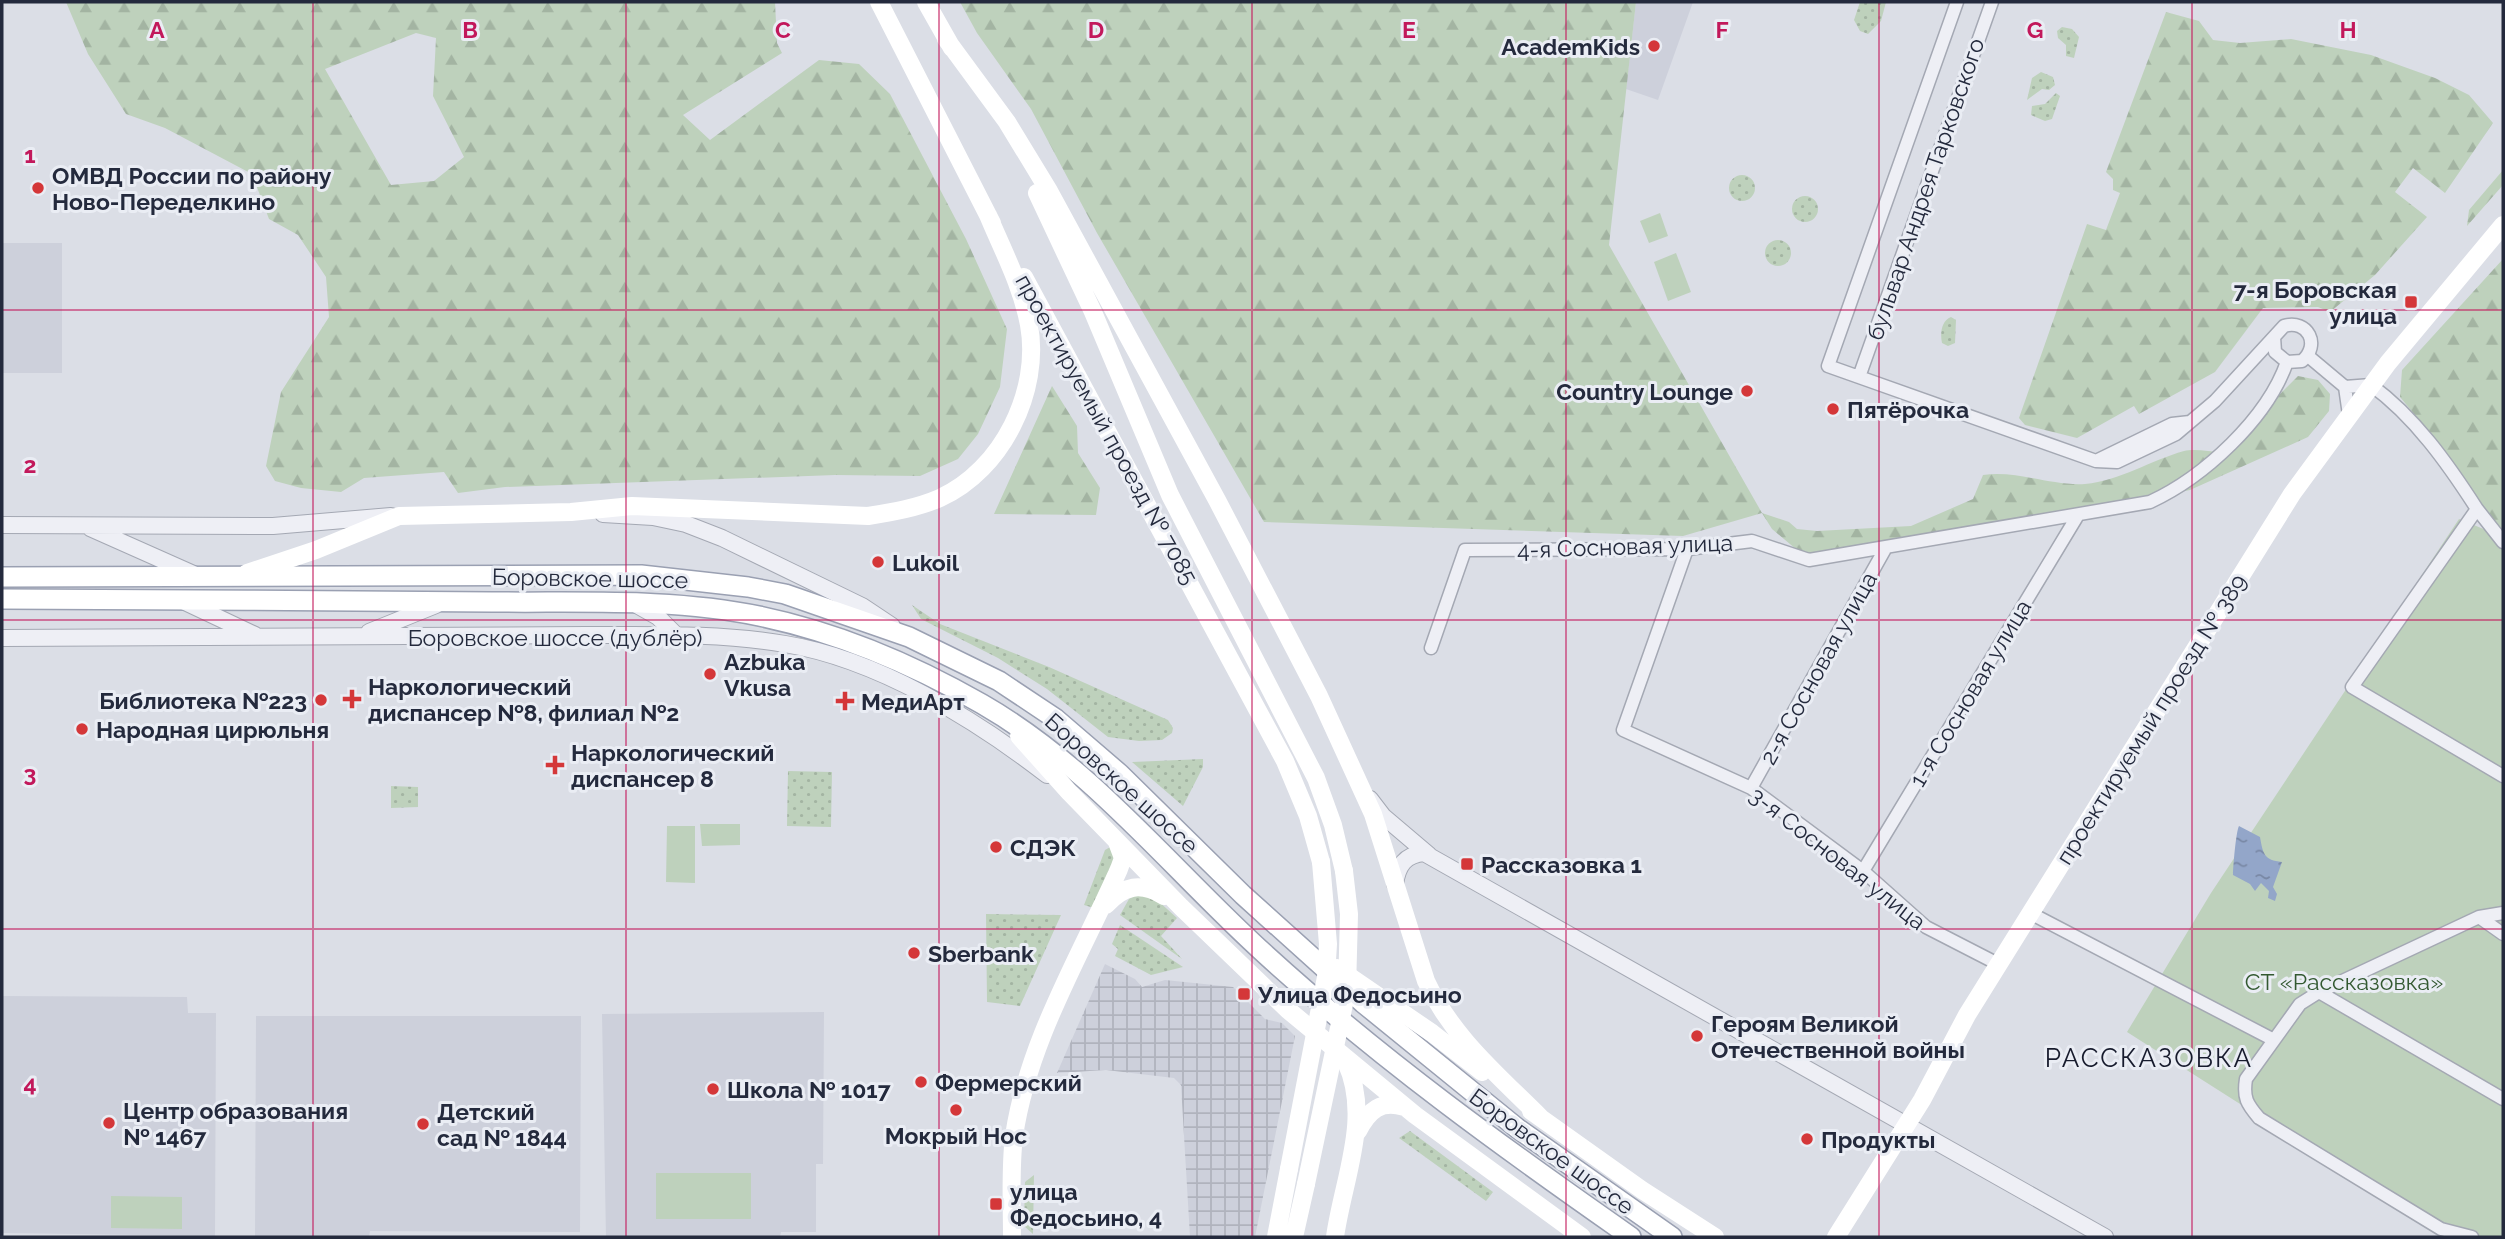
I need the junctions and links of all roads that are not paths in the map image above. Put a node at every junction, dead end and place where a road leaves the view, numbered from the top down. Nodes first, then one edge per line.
1 (879, 2) edge
2 (926, 2) edge
3 (1956, 2) edge
4 (1992, 2) edge
5 (946, 38) junction
6 (988, 215) junction
7 (2503, 225) edge
8 (2274, 337) junction
9 (2308, 356) junction
10 (2287, 362) junction
11 (1859, 377) junction
12 (2371, 385) junction
13 (2345, 387) junction
14 (2349, 415) junction
15 (2477, 509) junction
16 (571, 512) junction
17 (399, 516) junction
18 (2078, 516) junction
19 (82, 524) junction
20 (2, 525) edge
21 (2503, 542) edge
22 (1688, 549) junction
23 (1885, 549) junction
24 (2, 577) edge
25 (204, 578) junction
26 (230, 578) junction
27 (2, 599) edge
28 (181, 600) junction
29 (445, 601) junction
30 (635, 604) junction
31 (353, 636) junction
32 (677, 636) junction
33 (259, 637) junction
34 (909, 637) junction
35 (2, 638) edge
36 (1431, 648) dead end
37 (985, 706) junction
38 (2503, 776) edge
39 (1360, 783) junction
40 (1751, 788) junction
41 (1069, 792) junction
42 (1109, 830) junction
43 (1426, 854) junction
44 (1863, 871) junction
45 (1395, 884) junction
46 (1243, 895) junction
47 (1181, 907) junction
48 (1100, 913) junction
49 (2031, 913) junction
50 (2503, 913) edge
51 (2479, 917) junction
52 (2503, 934) edge
53 (1998, 964) junction
54 (2319, 992) junction
55 (2274, 1040) junction
56 (1345, 1059) junction
57 (2503, 1099) edge
58 (1404, 1107) junction
59 (1541, 1118) junction
60 (1906, 1126) junction
61 (1356, 1134) junction
62 (1012, 1237) edge
63 (1276, 1237) edge
64 (1294, 1237) edge
65 (1335, 1237) edge
66 (1581, 1237) edge
67 (1631, 1237) edge
68 (1672, 1237) edge
69 (1714, 1237) edge
70 (1836, 1237) edge
71 (2105, 1237) edge
72 (2472, 1237) edge

1 - 6 main road, проектируемый проезд № 7085
2 - 5 main road, проектируемый проезд № 7085
3 - 11 street, бульвар Андрея Тарковского
4 - 11 street, бульвар Андрея Тарковского
5 - 39 main road
5 - 64 main road, проектируемый проезд № 7085, bridge
6 - 16 main road
6 - 63 main road, проектируемый проезд № 7085, bridge
7 - 12 main road, проектируемый проезд № 389
8 - 9 street
8 - 10 street
8 - 11 street
9 - 10 street
9 - 13 street
10 - 18 street, 4-я Сосновая улица
12 - 13 street
12 - 14 main road, проектируемый проезд № 389
12 - 15 street
13 - 14 street
14 - 49 main road, проектируемый проезд № 389
15 - 21 street
15 - 38 street
16 - 17 main road
16 - 34 street
17 - 19 street
17 - 26 main road
18 - 23 street, 4-я Сосновая улица
18 - 44 street, 1-я Сосновая улица
19 - 20 street
19 - 25 street
22 - 23 street, 4-я Сосновая улица
22 - 36 street, 4-я Сосновая улица
22 - 40 street, 3-я Сосновая улица
23 - 40 street, 2-я Сосновая улица
24 - 25 main road, Боровское шоссе
25 - 26 main road, Боровское шоссе
26 - 34 main road, Боровское шоссе
27 - 28 main road, Боровское шоссе
28 - 29 main road, Боровское шоссе
28 - 33 street
29 - 30 main road, Боровское шоссе
29 - 31 street
30 - 32 street
30 - 37 main road, Боровское шоссе
31 - 32 street, Боровское шоссе (дублёр)
31 - 33 street, Боровское шоссе (дублёр)
32 - 41 street, Боровское шоссе (дублёр)
33 - 35 street, Боровское шоссе (дублёр)
34 - 46 main road, Боровское шоссе
37 - 41 main road
37 - 67 main road, Боровское шоссе
39 - 43 street
39 - 45 main road
40 - 44 street, 3-я Сосновая улица
41 - 42 main road
42 - 47 main road
42 - 48 main road
43 - 45 street
43 - 60 street
44 - 53 street, 3-я Сосновая улица
45 - 59 main road
46 - 59 main road
46 - 68 main road, Боровское шоссе
47 - 48 main road
47 - 56 main road
48 - 62 main road
49 - 53 main road, проектируемый проезд № 389
49 - 55 street
50 - 51 street
51 - 52 street
51 - 54 street
53 - 60 main road, проектируемый проезд № 389
54 - 55 street
54 - 57 street
55 - 72 street
56 - 58 main road
56 - 61 main road
58 - 61 main road
58 - 66 main road
59 - 69 main road
60 - 70 main road, проектируемый проезд № 389
60 - 71 street
61 - 65 main road

